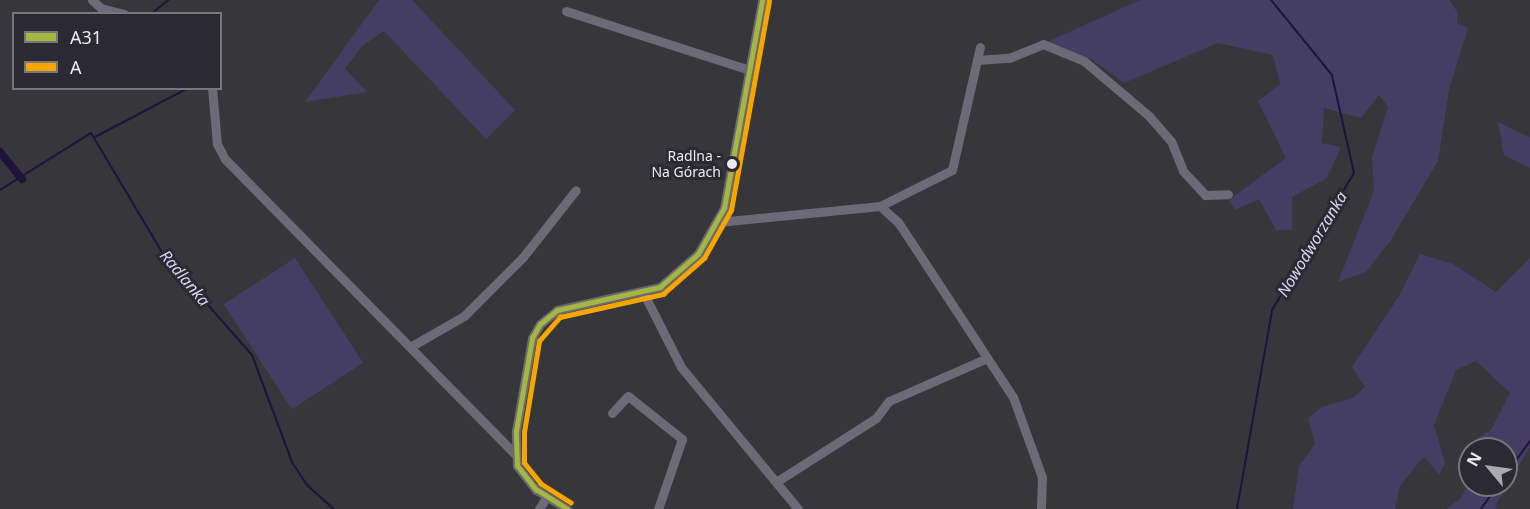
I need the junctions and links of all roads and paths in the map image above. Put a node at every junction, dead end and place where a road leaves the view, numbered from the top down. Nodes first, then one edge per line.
1 (92, 0) edge
2 (762, 0) edge
3 (116, 12) edge
4 (566, 12) dead end
5 (980, 47) dead end
6 (977, 60) junction
7 (750, 70) junction
8 (212, 90) edge
9 (576, 190) dead end
10 (1228, 194) dead end
11 (880, 206) junction
12 (718, 222) junction
13 (643, 292) junction
14 (410, 347) junction
15 (986, 359) junction
16 (612, 412) dead end
17 (516, 455) junction
18 (776, 482) junction
19 (546, 498) junction
20 (539, 509) edge
21 (567, 509) edge
22 (658, 509) edge
23 (798, 509) edge
24 (1041, 509) edge

1 - 3 street
2 - 7 street
4 - 7 street
5 - 6 street
6 - 10 street
6 - 11 street
7 - 12 street
8 - 14 street
9 - 14 street
11 - 12 street
11 - 15 street
12 - 13 street
13 - 17 street
13 - 18 street
14 - 17 street
15 - 18 street
15 - 24 street
16 - 22 street
17 - 19 street
18 - 23 street
19 - 20 street
19 - 21 street

